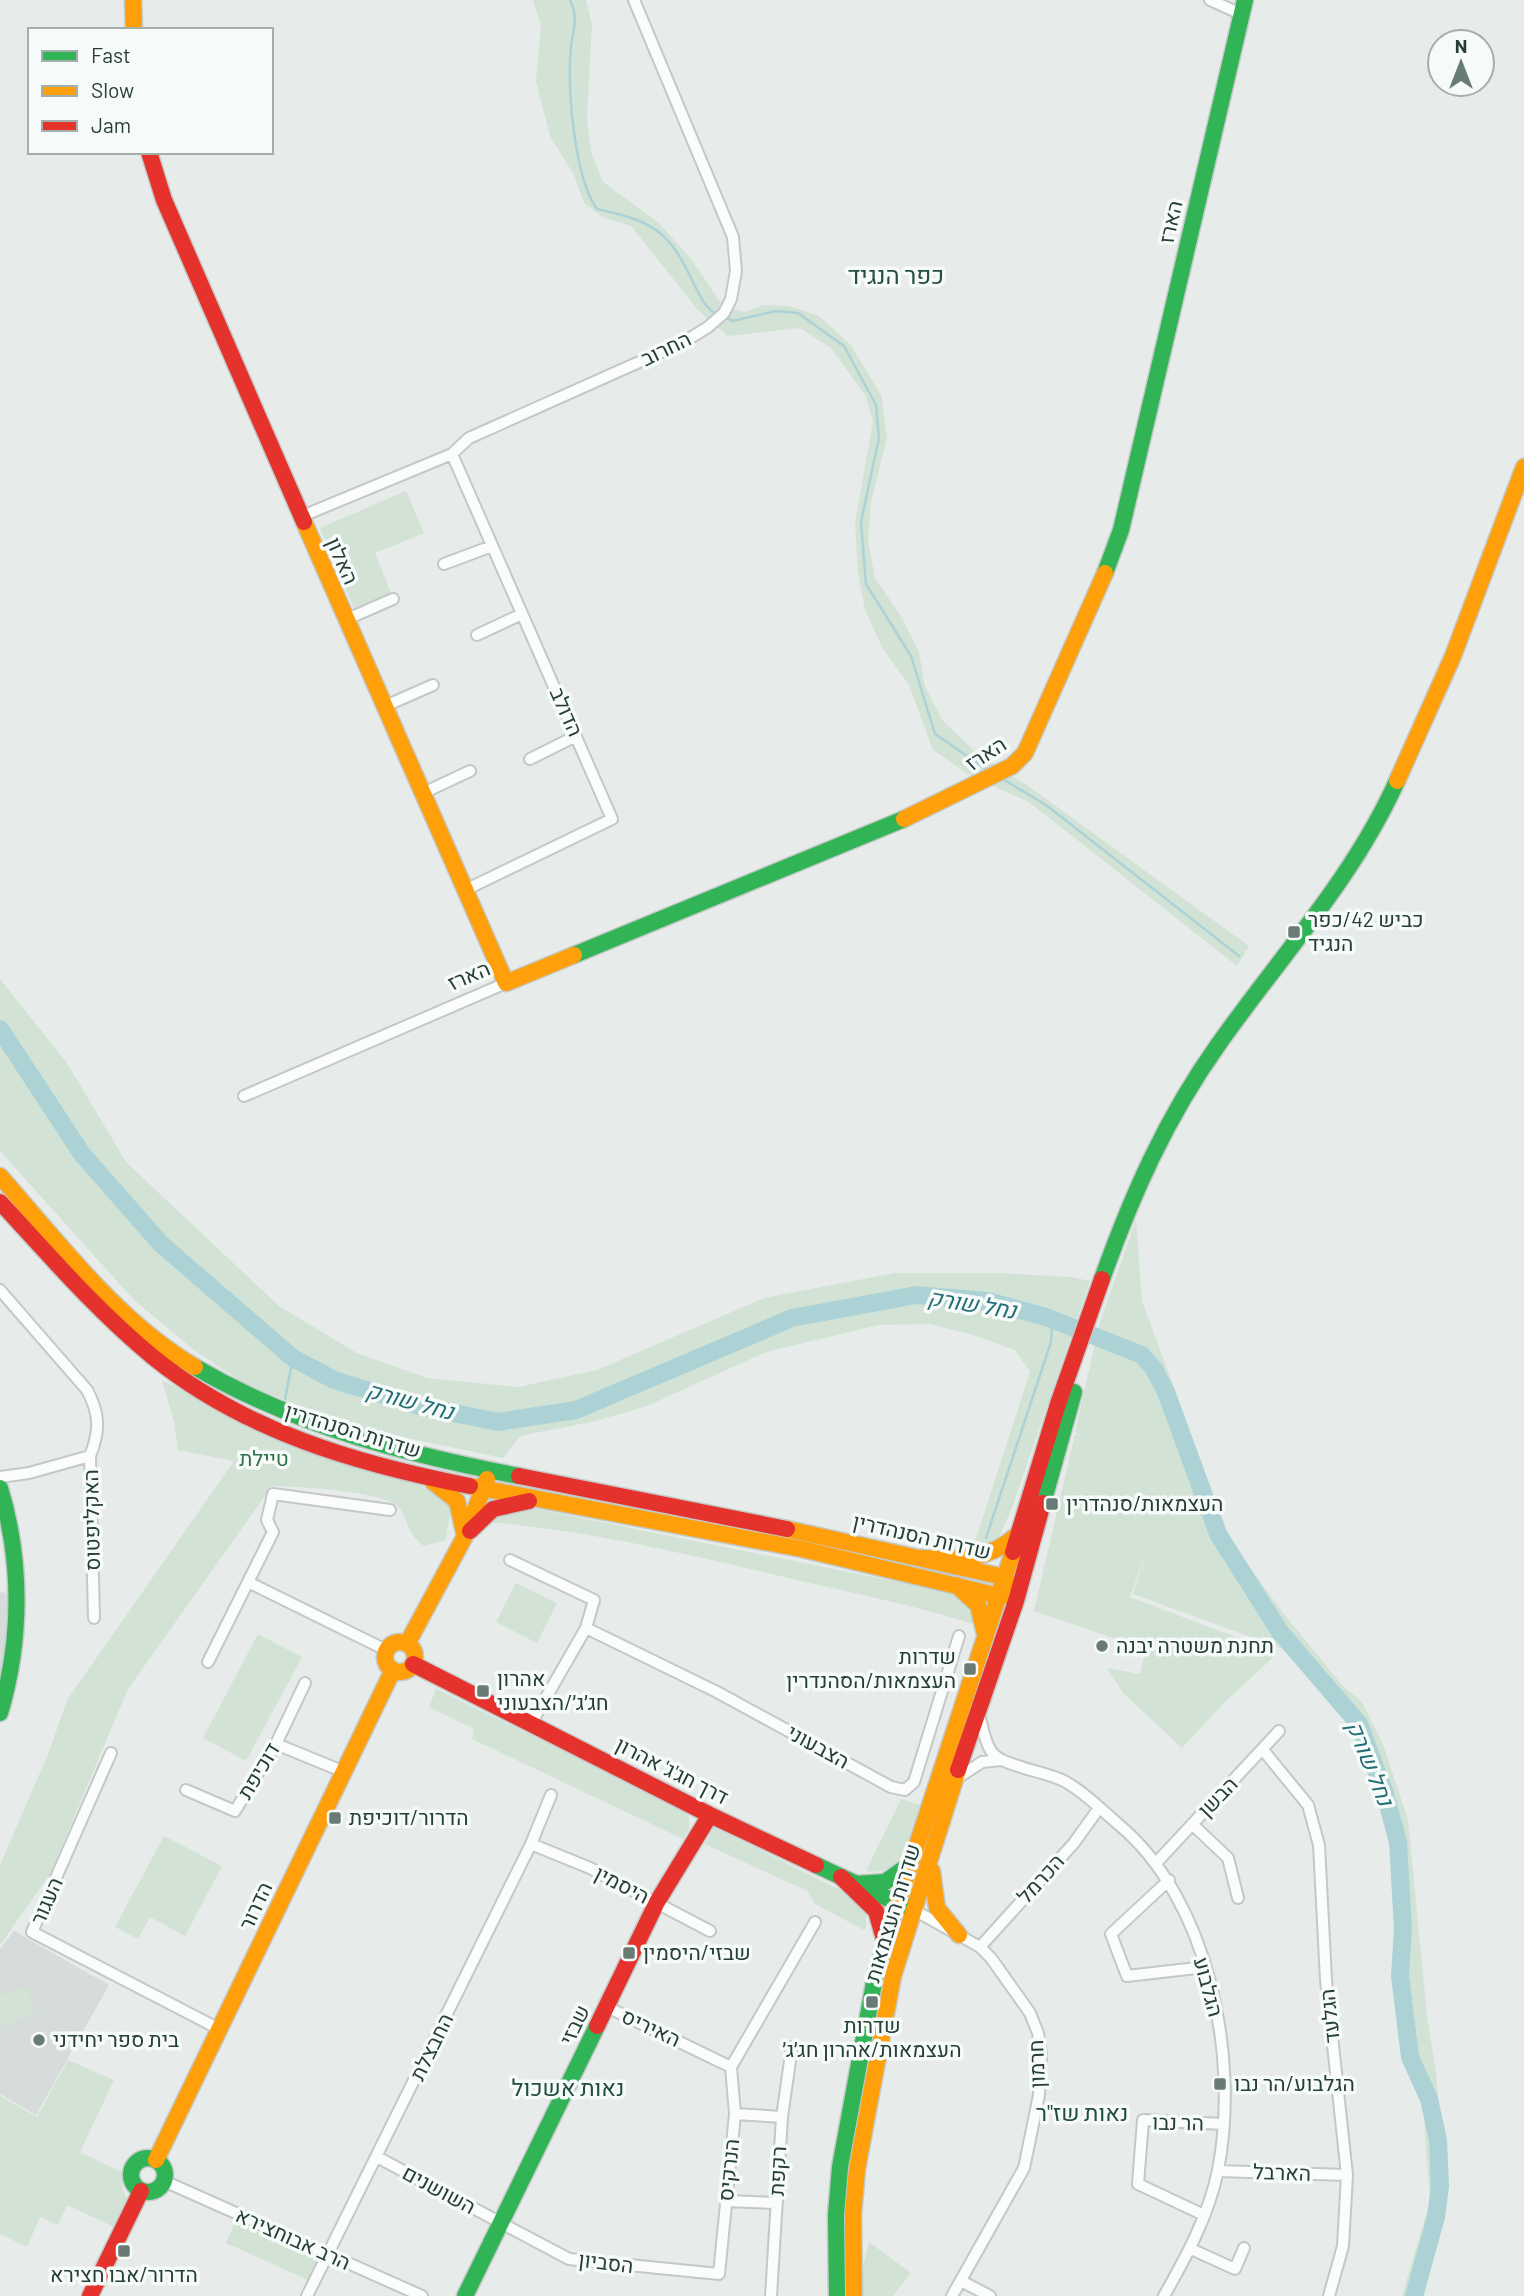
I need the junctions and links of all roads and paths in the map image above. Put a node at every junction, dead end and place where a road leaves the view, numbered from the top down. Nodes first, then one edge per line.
1 (133, 0) edge
2 (634, 0) edge
3 (1210, 0) edge
4 (1243, 7) edge
5 (134, 28) edge
6 (150, 154) edge
7 (452, 454) junction
8 (1524, 467) edge
9 (300, 517) junction
10 (492, 545) junction
11 (444, 564) dead end
12 (393, 599) dead end
13 (522, 614) junction
14 (345, 620) junction
15 (477, 635) dead end
16 (433, 685) dead end
17 (383, 707) junction
18 (576, 736) junction
19 (530, 760) dead end
20 (470, 771) dead end
21 (421, 794) junction
22 (463, 891) junction
23 (506, 983) junction
24 (244, 1096) dead end
25 (0, 1177) edge
26 (0, 1202) edge
27 (0, 1290) edge
28 (1083, 1339) junction
29 (90, 1456) junction
30 (408, 1471) junction
31 (490, 1471) junction
32 (0, 1477) edge
33 (0, 1488) edge
34 (484, 1488) junction
35 (556, 1502) junction
36 (390, 1510) dead end
37 (1020, 1532) junction
38 (464, 1538) junction
39 (919, 1558) junction
40 (510, 1560) dead end
41 (1004, 1577) junction
42 (248, 1582) junction
43 (956, 1585) junction
44 (1018, 1594) junction
45 (999, 1596) junction
46 (94, 1618) dead end
47 (586, 1628) junction
48 (959, 1636) dead end
49 (985, 1636) junction
50 (407, 1644) junction
51 (386, 1650) junction
52 (208, 1662) dead end
53 (413, 1664) junction
54 (393, 1670) junction
55 (305, 1682) dead end
56 (977, 1709) junction
57 (0, 1713) edge
58 (532, 1722) junction
59 (1279, 1731) dead end
60 (276, 1744) junction
61 (1263, 1750) junction
62 (110, 1753) dead end
63 (1004, 1761) junction
64 (342, 1771) junction
65 (956, 1780) junction
66 (186, 1790) dead end
67 (551, 1794) dead end
68 (1099, 1808) junction
69 (710, 1815) junction
70 (1192, 1824) junction
71 (531, 1844) junction
72 (935, 1847) junction
73 (912, 1861) junction
74 (1157, 1862) junction
75 (1169, 1880) junction
76 (849, 1881) junction
77 (1238, 1898) dead end
78 (657, 1902) junction
79 (897, 1903) junction
80 (914, 1910) junction
81 (815, 1922) dead end
82 (710, 1931) dead end
83 (959, 1935) junction
84 (884, 1941) junction
85 (980, 1947) junction
86 (1205, 1967) junction
87 (607, 2007) junction
88 (221, 2030) junction
89 (792, 2048) dead end
90 (731, 2067) junction
91 (735, 2113) junction
92 (782, 2118) junction
93 (1223, 2124) junction
94 (377, 2157) junction
95 (156, 2160) junction
96 (1218, 2171) junction
97 (1347, 2175) junction
98 (164, 2180) junction
99 (141, 2191) junction
100 (726, 2201) junction
101 (777, 2203) junction
102 (1204, 2216) junction
103 (501, 2223) junction
104 (1244, 2248) dead end
105 (1191, 2249) junction
106 (327, 2254) junction
107 (719, 2274) joint
108 (961, 2281) junction
109 (90, 2296) edge
110 (307, 2296) edge
111 (422, 2296) edge
112 (466, 2296) edge
113 (771, 2296) edge
114 (837, 2296) edge
115 (854, 2296) edge
116 (952, 2296) edge
117 (990, 2296) edge
118 (1164, 2296) edge
119 (1329, 2296) edge

1 - 5 main road
2 - 7 street, החרוב
3 - 4 street
4 - 23 main road, הארז
6 - 9 main road, האלון
7 - 9 street, החרוב
7 - 10 street, הדולב
8 - 28 main road
9 - 14 main road, האלון
10 - 11 street
10 - 13 street, הדולב
12 - 14 street
13 - 15 street
13 - 18 street, הדולב
14 - 17 main road, האלון
16 - 17 street
17 - 21 main road, האלון
18 - 19 street
18 - 22 street, הדולב
20 - 21 street
21 - 22 main road, האלון
22 - 23 main road, האלון
23 - 24 street, הארז
25 - 31 main road, שדרות הסנהדרין
26 - 30 main road, שדרות הסנהדרין
27 - 29 street, האקליפטוס
28 - 37 main road, שדרות העצמאות
28 - 44 main road, שדרות העצמאות
29 - 32 street
29 - 46 street, האקליפטוס
30 - 34 main road, שדרות הסנהדרין
30 - 38 main road
31 - 34 main road
31 - 39 main road, שדרות הסנהדרין
33 - 57 main road
34 - 35 main road, שדרות הסנהדרין
34 - 38 main road
35 - 38 main road
35 - 43 main road, שדרות הסנהדרין
36 - 42 street
37 - 39 main road
37 - 41 main road, שדרות העצמאות
38 - 50 main road
39 - 41 main road, שדרות הסנהדרין
40 - 47 street
41 - 44 main road, שדרות הסנהדרין
41 - 45 main road, שדרות העצמאות
42 - 51 street
42 - 52 street
43 - 45 main road, שדרות הסנהדרין
43 - 49 main road
44 - 45 main road, שדרות הסנהדרין
44 - 56 main road, שדרות העצמאות
45 - 49 main road, שדרות העצמאות
47 - 48 street, הצבעוני
47 - 58 street
49 - 73 main road, שדרות העצמאות
50 - 51 main road
50 - 53 main road
51 - 54 main road
53 - 54 main road
53 - 58 main road, דרך חג'ג' אהרון
54 - 64 main road, הדרור
55 - 60 street, דוכיפת
56 - 63 street
56 - 65 main road, שדרות העצמאות
58 - 69 main road, דרך חג'ג' אהרון
59 - 61 street, הבשן
60 - 64 street
60 - 66 street, דוכיפת
61 - 70 street, הבשן
61 - 97 street, הגלעד
62 - 88 street, העגור
63 - 65 street
63 - 68 street, הגלבוע
64 - 88 main road, הדרור
65 - 72 main road, שדרות העצמאות
67 - 71 street, החבצלת
68 - 74 street, הגלבוע
68 - 85 street, הכרמל
69 - 76 main road, דרך חג'ג' אהרון
69 - 78 main road, שבזי
70 - 74 street, הבשן
70 - 77 street
71 - 78 street, היסמין
71 - 94 street, החבצלת
72 - 80 main road, שדרות העצמאות
72 - 83 main road
73 - 76 main road
73 - 79 main road, שדרות העצמאות
74 - 75 street, הגלבוע
75 - 86 street, הגלבוע
75 - 86 street
76 - 79 main road, דרך חג'ג' אהרון
76 - 84 main road
78 - 82 street, היסמין
78 - 87 main road, שבזי
79 - 80 main road, דרך חג'ג' אהרון
79 - 84 main road, שדרות העצמאות
80 - 83 street, חרמון
80 - 115 main road, שדרות העצמאות
81 - 90 street
83 - 85 street, חרמון
84 - 114 main road, שדרות העצמאות
85 - 108 street, חרמון
86 - 93 street, הגלבוע
87 - 90 street, האיריס
87 - 103 main road, שבזי
88 - 95 main road, הדרור
89 - 92 street, רקפת
90 - 91 street, הנרקיס
91 - 92 street
91 - 100 street, הנרקיס
92 - 101 street, רקפת
93 - 96 street, הגלבוע
93 - 102 street, הר נבו
94 - 103 street, השושנים
94 - 106 street, החבצלת
95 - 98 main road
95 - 99 main road
96 - 97 street, הארבל
96 - 102 street, הגלבוע
97 - 119 street, הגלעד
98 - 99 main road
98 - 106 street, הרב אבוחצירא
99 - 109 main road
100 - 101 street
100 - 107 street, הנרקיס
101 - 113 street, רקפת
102 - 105 street, הגלבוע
103 - 107 street, הסביון
103 - 112 main road, שבזי
104 - 105 street
105 - 118 street, הגלבוע
106 - 110 street, החבצלת
106 - 111 street, הרב אבוחצירא
108 - 116 street, חרמון
108 - 117 street

